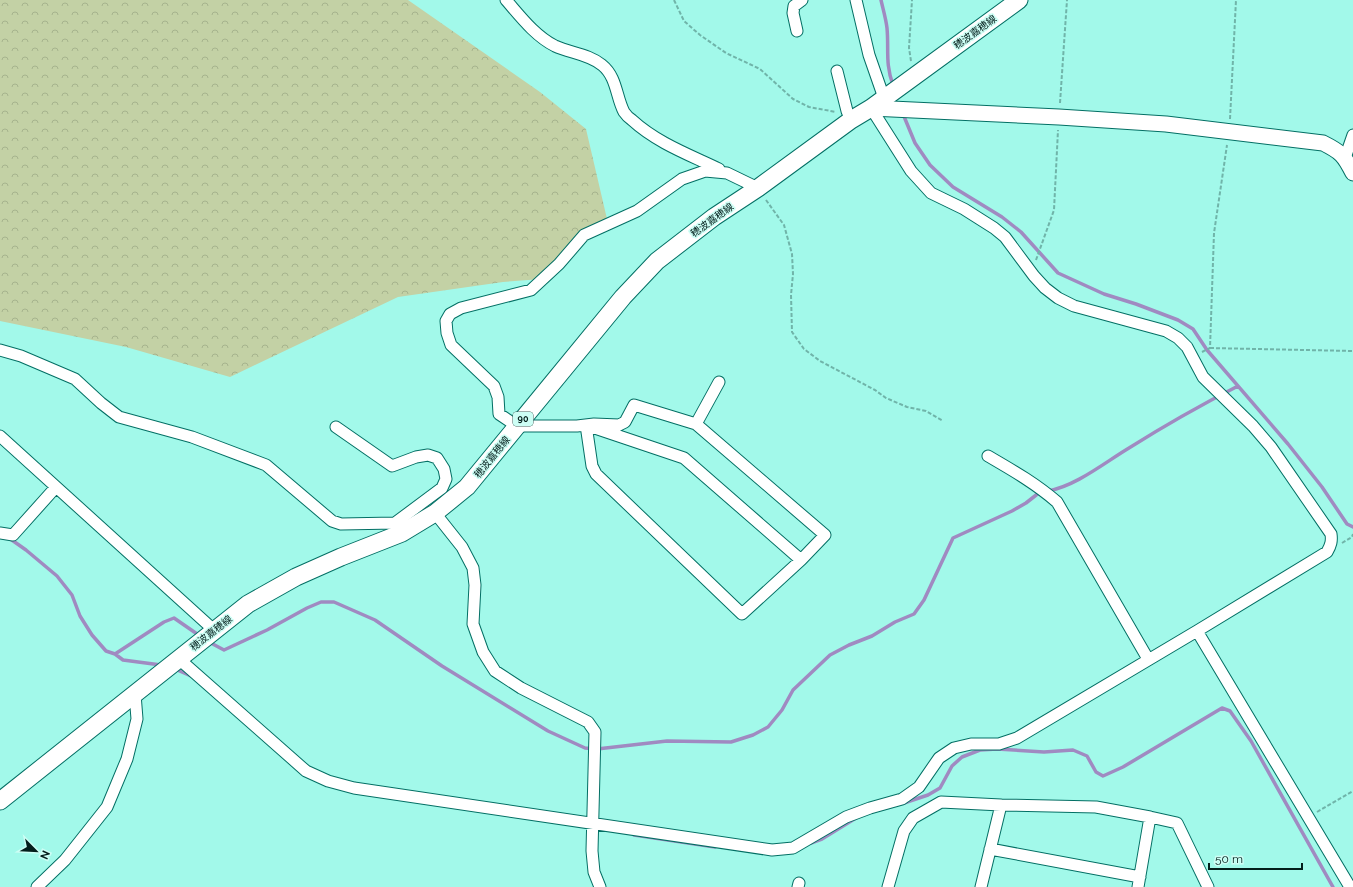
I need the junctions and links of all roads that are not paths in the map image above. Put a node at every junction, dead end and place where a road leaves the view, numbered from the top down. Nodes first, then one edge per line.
1 (506, 0) edge
2 (802, 0) edge
3 (856, 0) edge
4 (1019, 0) edge
5 (797, 31) dead end
6 (837, 71) dead end
7 (878, 103) junction
8 (849, 115) junction
9 (1353, 135) edge
10 (1345, 158) junction
11 (727, 173) junction
12 (1353, 173) edge
13 (758, 188) junction
14 (0, 350) edge
15 (719, 382) dead end
16 (696, 424) junction
17 (586, 425) junction
18 (517, 426) junction
19 (336, 427) dead end
20 (0, 436) edge
21 (988, 456) dead end
22 (56, 487) junction
23 (435, 513) junction
24 (398, 528) junction
25 (0, 533) edge
26 (801, 560) junction
27 (215, 631) junction
28 (1197, 631) junction
29 (179, 659) junction
30 (1148, 659) junction
31 (135, 694) junction
32 (0, 801) edge
33 (1001, 805) junction
34 (1150, 817) junction
35 (593, 824) junction
36 (990, 849) junction
37 (1139, 882) edge
38 (37, 887) edge
39 (600, 887) edge
40 (888, 887) edge
41 (981, 887) edge
42 (1208, 887) edge
43 (1350, 887) edge

1 - 11 street
2 - 5 street
3 - 7 street
4 - 7 main road, 穂波嘉穂線 / 90
6 - 8 street
7 - 8 main road, 穂波嘉穂線 / 90
7 - 10 street
7 - 28 street
8 - 13 main road, 穂波嘉穂線 / 90
9 - 10 street
10 - 12 street
11 - 13 street
11 - 18 street
13 - 18 main road, 穂波嘉穂線 / 90
14 - 24 street
15 - 16 street
16 - 17 street
16 - 26 street
17 - 18 street
17 - 26 street
17 - 26 street
18 - 23 main road, 穂波嘉穂線 / 90
19 - 24 street
20 - 22 street
21 - 30 street
22 - 25 street
22 - 27 street
23 - 24 main road, 穂波嘉穂線 / 90
23 - 35 street
24 - 27 main road, 穂波嘉穂線 / 90
27 - 29 main road, 穂波嘉穂線 / 90
28 - 30 street
28 - 43 street
29 - 31 main road, 穂波嘉穂線 / 90
29 - 35 street
30 - 35 street
31 - 32 main road, 穂波嘉穂線 / 90
31 - 38 street
33 - 34 street
33 - 36 street
33 - 40 street
34 - 37 street
34 - 42 street
35 - 39 street
36 - 37 street
36 - 41 street

